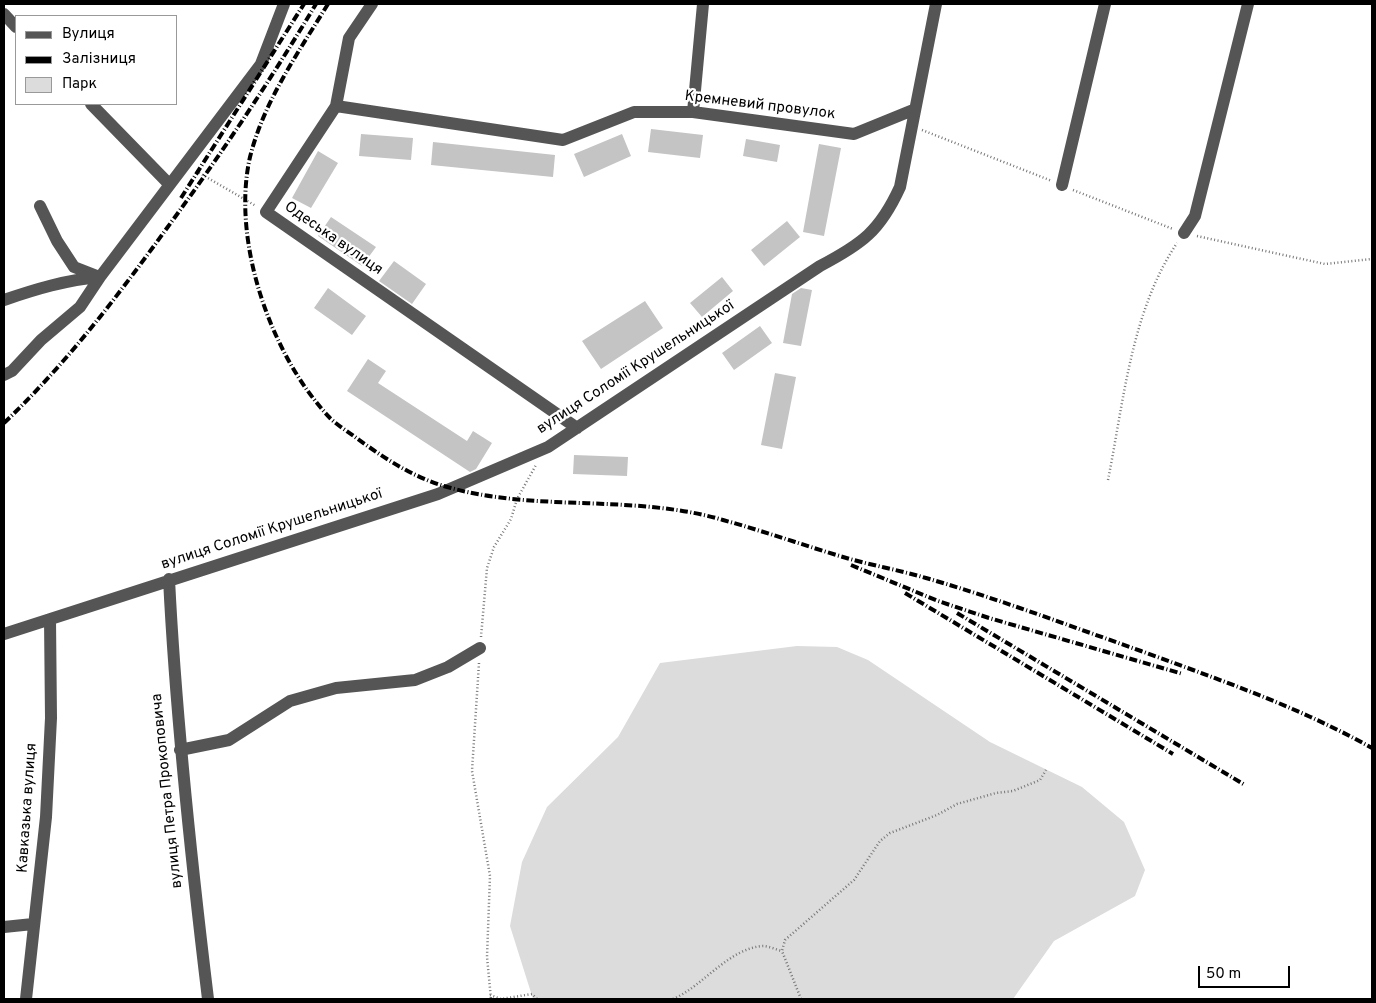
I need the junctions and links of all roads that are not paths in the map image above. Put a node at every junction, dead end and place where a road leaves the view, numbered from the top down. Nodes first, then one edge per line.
1 (284, 4) edge
2 (372, 4) edge
3 (703, 4) edge
4 (936, 4) edge
5 (1105, 4) edge
6 (1248, 4) edge
7 (4, 14) edge
8 (15, 26) edge
9 (92, 105) edge
10 (336, 106) junction
11 (914, 110) junction
12 (693, 112) junction
13 (169, 184) junction
14 (1062, 185) road end
15 (40, 206) dead end
16 (1184, 233) road end
17 (100, 277) junction
18 (4, 300) edge
19 (4, 375) edge
20 (577, 428) junction
21 (169, 579) junction
22 (50, 619) junction
23 (4, 634) edge
24 (480, 648) road end
25 (180, 750) junction
26 (33, 924) junction
27 (4, 927) edge
28 (26, 999) edge
29 (208, 999) edge

1 - 13 street
2 - 10 street, Одеська вулиця
3 - 12 street
4 - 11 street, вулиця Соломії Крушельницької
5 - 14 street
6 - 16 street
7 - 8 street
9 - 13 street
10 - 12 street, Кремневий провулок
10 - 20 street, Одеська вулиця
11 - 12 street, Кремневий провулок
11 - 20 street, вулиця Соломії Крушельницької
13 - 17 street
15 - 17 street
17 - 18 street
17 - 19 street
20 - 21 street, вулиця Соломії Крушельницької
21 - 22 street, вулиця Соломії Крушельницької
21 - 25 street, вулиця Петра Прокоповича
22 - 23 street, вулиця Соломії Крушельницької
22 - 26 street, Кавказька вулиця
24 - 25 street
25 - 29 street, вулиця Петра Прокоповича
26 - 27 street
26 - 28 street, Кавказька вулиця

